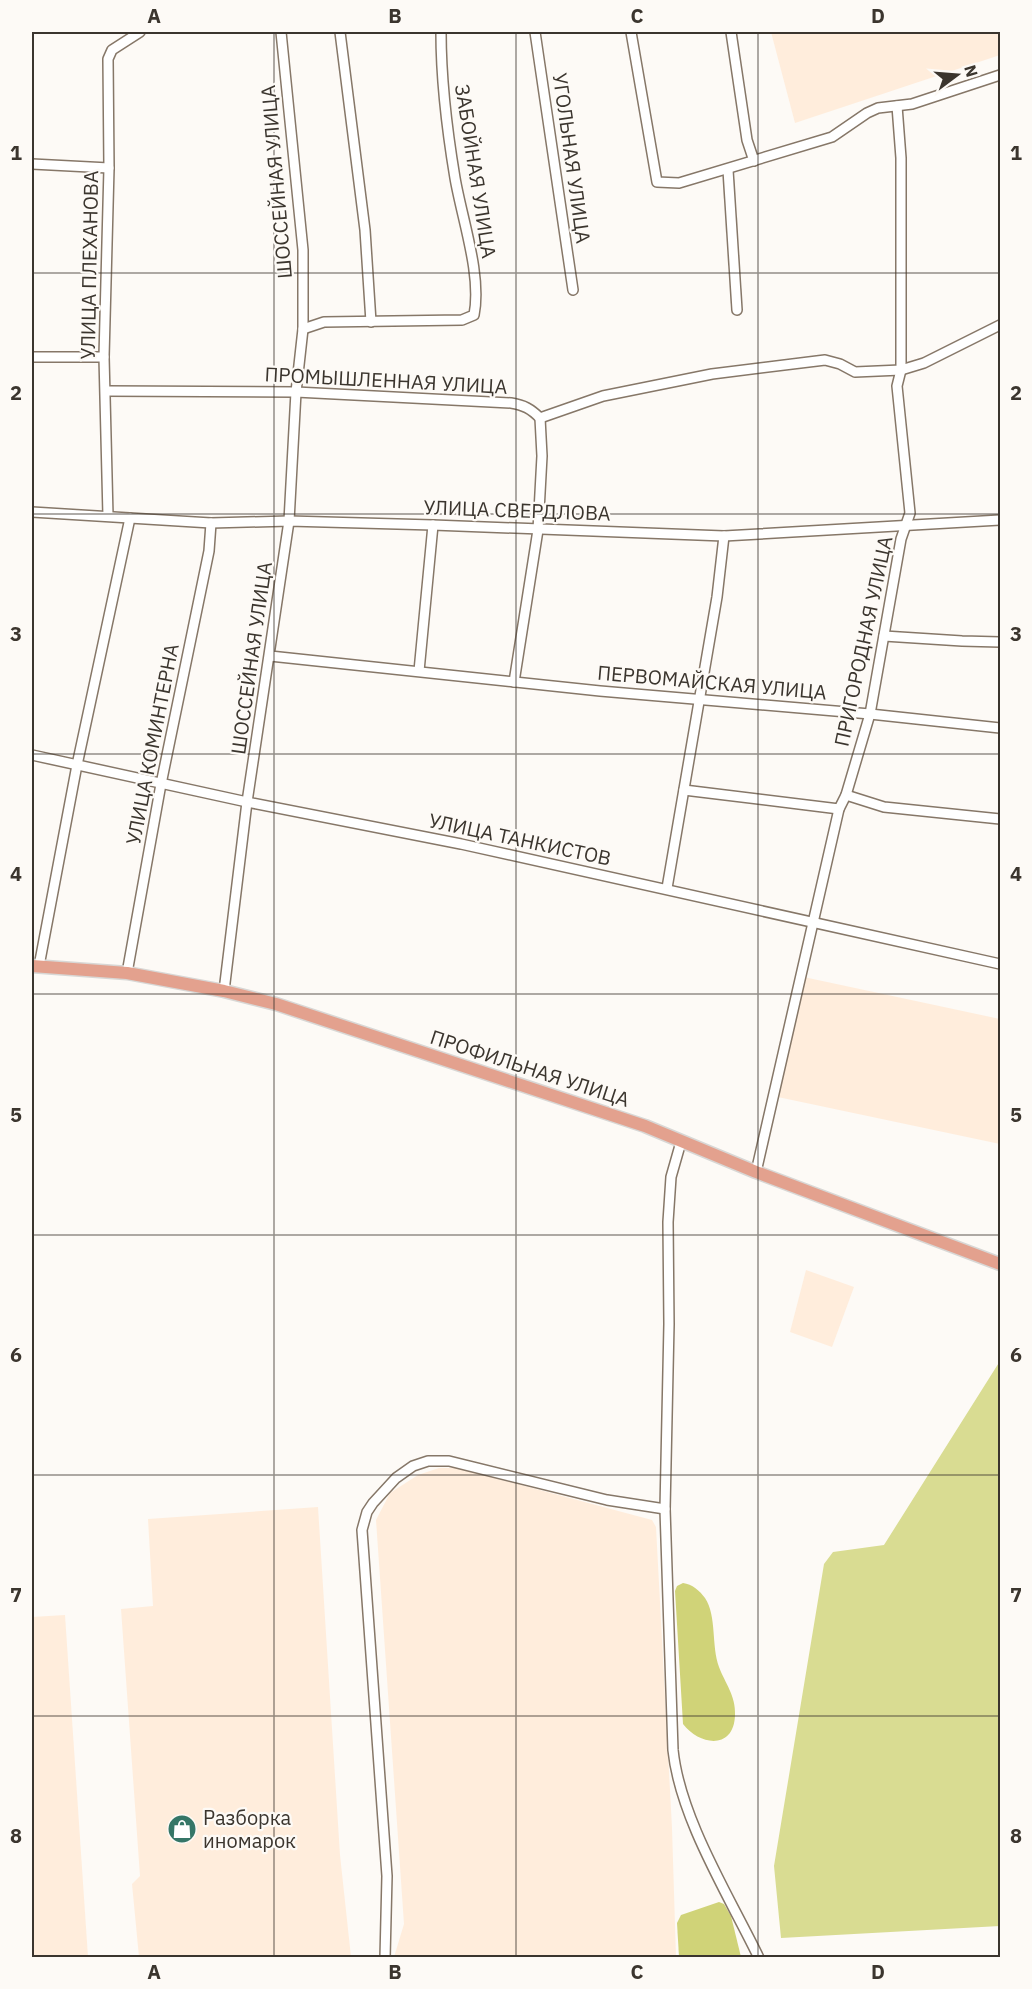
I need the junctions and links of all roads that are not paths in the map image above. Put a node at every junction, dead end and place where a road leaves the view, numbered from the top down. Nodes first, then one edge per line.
1 (140, 32) edge
2 (281, 32) edge
3 (340, 32) edge
4 (441, 32) edge
5 (535, 32) edge
6 (631, 32) edge
7 (731, 32) edge
8 (1000, 75) edge
9 (897, 106) junction
10 (754, 161) junction
11 (32, 164) edge
12 (109, 168) junction
13 (728, 170) junction
14 (573, 290) dead end
15 (737, 310) dead end
16 (371, 322) junction
17 (1000, 325) edge
18 (303, 329) junction
19 (32, 357) edge
20 (104, 357) junction
21 (901, 370) junction
22 (106, 391) junction
23 (296, 392) junction
24 (540, 418) junction
25 (33, 515) edge
26 (108, 516) junction
27 (130, 518) junction
28 (1000, 520) edge
29 (289, 521) junction
30 (211, 523) junction
31 (433, 525) junction
32 (906, 525) junction
33 (538, 530) junction
34 (724, 536) junction
35 (884, 636) junction
36 (1000, 642) edge
37 (270, 656) junction
38 (419, 671) junction
39 (514, 682) junction
40 (699, 700) junction
41 (870, 714) junction
42 (1000, 729) edge
43 (32, 755) edge
44 (77, 765) junction
45 (160, 784) junction
46 (684, 790) junction
47 (846, 795) junction
48 (248, 802) junction
49 (839, 809) junction
50 (1000, 819) edge
51 (667, 888) junction
52 (813, 921) junction
53 (1000, 964) edge
54 (35, 966) edge
55 (127, 973) junction
56 (224, 991) junction
57 (681, 1142) junction
58 (756, 1172) junction
59 (999, 1260) edge
60 (666, 1509) junction
61 (385, 1958) edge
62 (759, 1958) edge

1 - 12 street, УЛИЦА ПЛЕХАНОВА
2 - 18 street, ШОССЕЙНАЯ УЛИЦА
3 - 16 street
4 - 16 street, ЗАБОЙНАЯ УЛИЦА
5 - 14 street, УГОЛЬНАЯ УЛИЦА
6 - 13 street
7 - 10 street
8 - 9 street
9 - 10 street
9 - 21 street, ПРИГОРОДНАЯ УЛИЦА
10 - 13 street
11 - 12 street
12 - 20 street, УЛИЦА ПЛЕХАНОВА
13 - 15 street
16 - 18 street
17 - 21 street
18 - 23 street, ШОССЕЙНАЯ УЛИЦА
19 - 20 street
20 - 22 street, УЛИЦА ПЛЕХАНОВА
21 - 24 street
21 - 32 street, ПРИГОРОДНАЯ УЛИЦА
22 - 23 street, ПРОМЫШЛЕННАЯ УЛИЦА
22 - 26 street, УЛИЦА ПЛЕХАНОВА
23 - 24 street, ПРОМЫШЛЕННАЯ УЛИЦА
23 - 29 street, ШОССЕЙНАЯ УЛИЦА
24 - 33 street
25 - 26 street, УЛИЦА СВЕРДЛОВА
26 - 27 street, УЛИЦА СВЕРДЛОВА
27 - 30 street, УЛИЦА СВЕРДЛОВА
27 - 44 street
28 - 32 street, УЛИЦА СВЕРДЛОВА
29 - 30 street, УЛИЦА СВЕРДЛОВА
29 - 31 street, УЛИЦА СВЕРДЛОВА
29 - 37 street, ШОССЕЙНАЯ УЛИЦА
30 - 45 street, УЛИЦА КОМИНТЕРНА
31 - 33 street, УЛИЦА СВЕРДЛОВА
31 - 38 street
32 - 34 street, УЛИЦА СВЕРДЛОВА
32 - 35 street, ПРИГОРОДНАЯ УЛИЦА
33 - 34 street, УЛИЦА СВЕРДЛОВА
33 - 39 street
34 - 40 street
35 - 36 street
35 - 41 street, ПРИГОРОДНАЯ УЛИЦА
37 - 38 street, ПЕРВОМАЙСКАЯ УЛИЦА
37 - 48 street, ШОССЕЙНАЯ УЛИЦА
38 - 39 street, ПЕРВОМАЙСКАЯ УЛИЦА
39 - 40 street, ПЕРВОМАЙСКАЯ УЛИЦА
40 - 41 street, ПЕРВОМАЙСКАЯ УЛИЦА
40 - 46 street
41 - 42 street, ПЕРВОМАЙСКАЯ УЛИЦА
41 - 47 street, ПРИГОРОДНАЯ УЛИЦА
43 - 44 street, УЛИЦА ТАНКИСТОВ
44 - 45 street, УЛИЦА ТАНКИСТОВ
44 - 54 street
45 - 48 street, УЛИЦА ТАНКИСТОВ
45 - 55 street, УЛИЦА КОМИНТЕРНА
46 - 49 street
46 - 51 street
47 - 49 street, ПРИГОРОДНАЯ УЛИЦА
47 - 50 street
48 - 51 street, УЛИЦА ТАНКИСТОВ
48 - 56 street, ШОССЕЙНАЯ УЛИЦА
49 - 52 street, ПРИГОРОДНАЯ УЛИЦА
51 - 52 street, УЛИЦА ТАНКИСТОВ
52 - 53 street, УЛИЦА ТАНКИСТОВ
52 - 58 street, ПРИГОРОДНАЯ УЛИЦА
54 - 55 main road, ПРОФИЛЬНАЯ УЛИЦА
55 - 56 main road, ПРОФИЛЬНАЯ УЛИЦА
56 - 57 main road, ПРОФИЛЬНАЯ УЛИЦА
57 - 58 main road, ПРОФИЛЬНАЯ УЛИЦА
57 - 60 street
58 - 59 main road, ПРОФИЛЬНАЯ УЛИЦА
60 - 61 street
60 - 62 street

